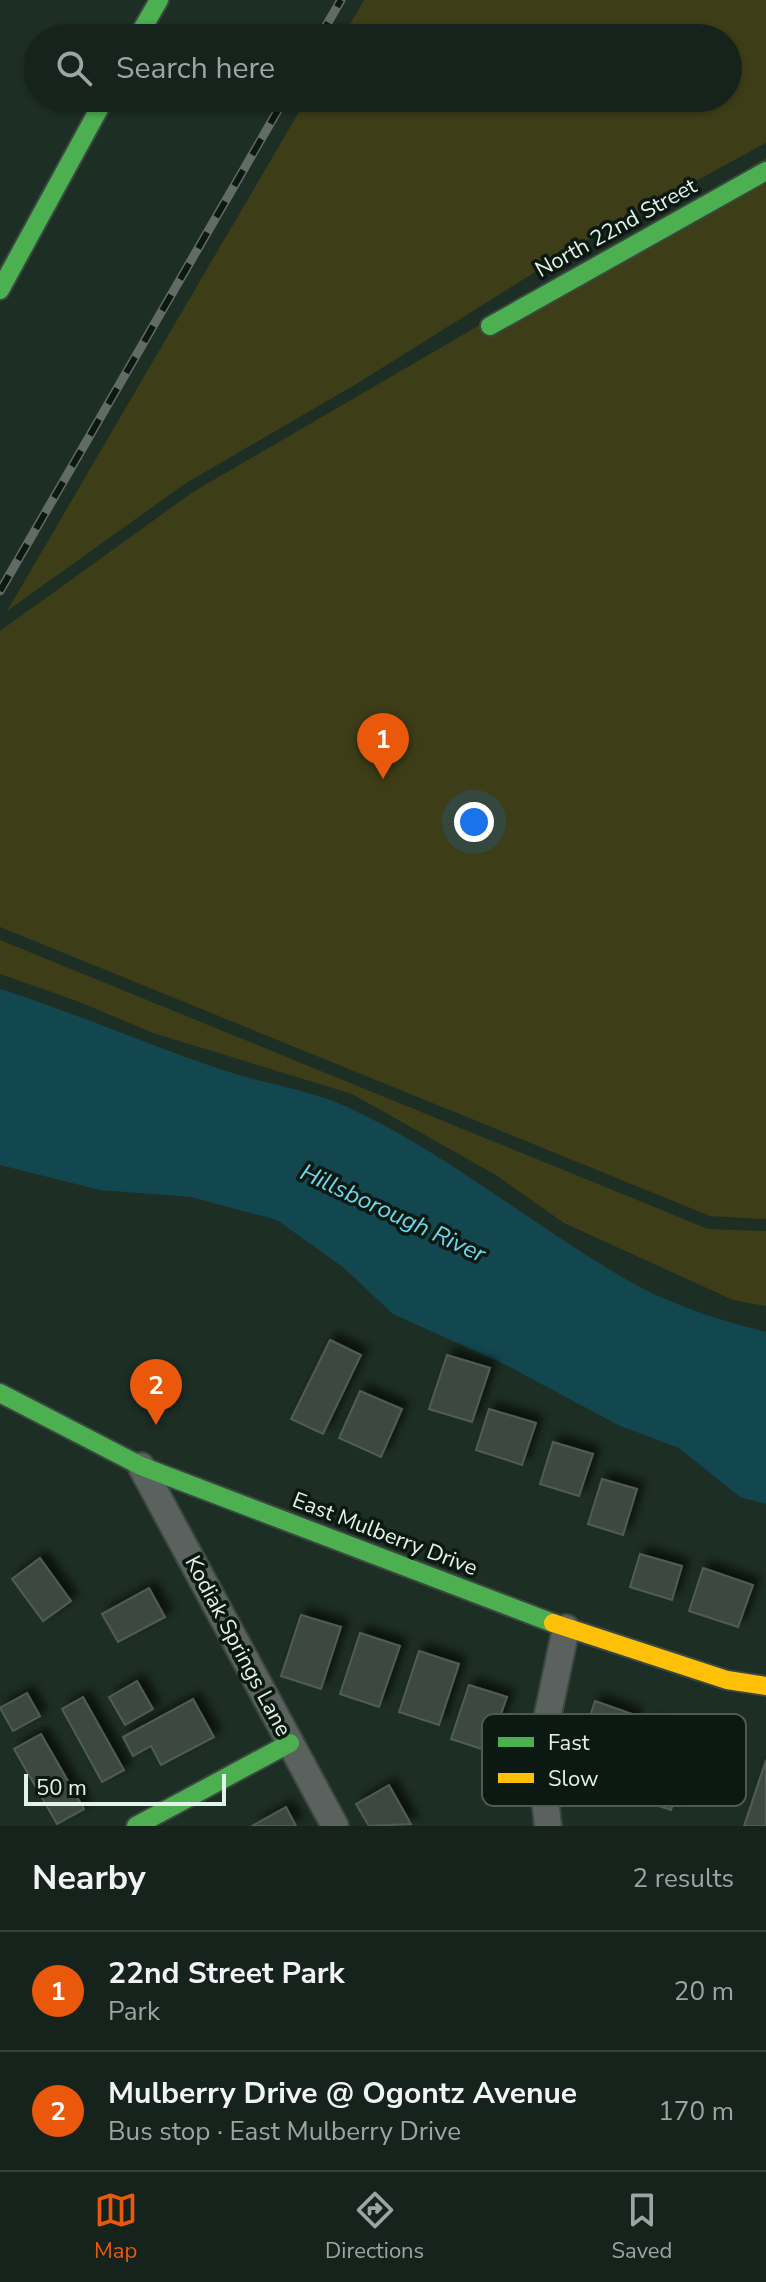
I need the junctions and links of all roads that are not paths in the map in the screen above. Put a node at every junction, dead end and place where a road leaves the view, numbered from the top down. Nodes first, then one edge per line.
1 (159, 0) edge
2 (145, 24) edge
3 (97, 112) edge
4 (766, 171) edge
5 (0, 290) edge
6 (490, 326) dead end
7 (0, 1393) edge
8 (141, 1466) junction
9 (566, 1628) junction
10 (766, 1686) edge
11 (548, 1714) edge
12 (290, 1743) junction
13 (546, 1806) edge
14 (136, 1826) edge
15 (335, 1826) edge
16 (548, 1826) edge

1 - 2 street
3 - 5 street
4 - 6 street, North 22nd Street
7 - 8 street, East Mulberry Drive
8 - 9 street, East Mulberry Drive
8 - 12 street, Kodiak Springs Lane
9 - 10 street, East Mulberry Drive
9 - 11 street
12 - 14 street
12 - 15 street, Kodiak Springs Lane
13 - 16 street

